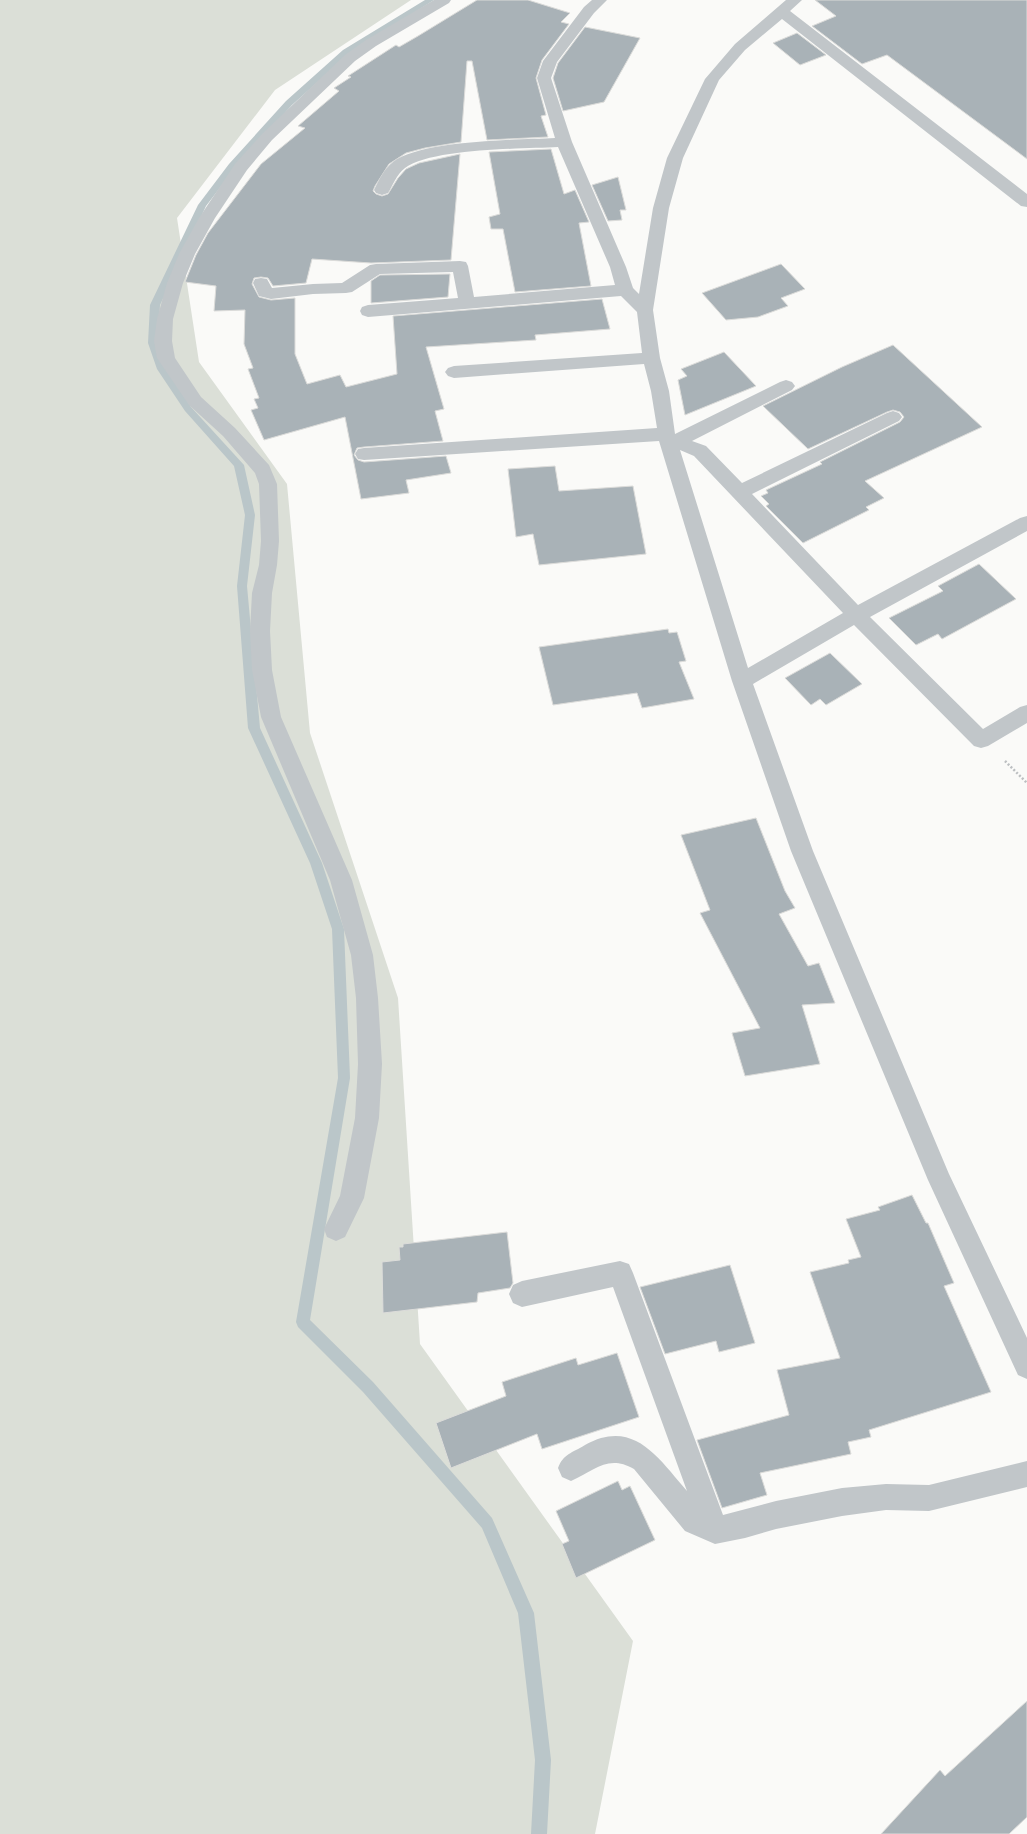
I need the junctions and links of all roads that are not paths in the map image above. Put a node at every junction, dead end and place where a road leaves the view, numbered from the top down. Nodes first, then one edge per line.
1 (444, 0) edge
2 (600, 0) edge
3 (788, 6) edge
4 (564, 142) junction
5 (382, 190) dead end
6 (1027, 202) edge
7 (261, 283) dead end
8 (625, 290) junction
9 (466, 304) junction
10 (645, 310) junction
11 (368, 311) dead end
12 (651, 358) junction
13 (454, 372) dead end
14 (786, 386) dead end
15 (893, 417) dead end
16 (670, 438) junction
17 (364, 454) dead end
18 (740, 492) junction
19 (1027, 523) edge
20 (856, 615) junction
21 (742, 681) junction
22 (1027, 713) edge
23 (336, 1229) dead end
24 (522, 1294) dead end
25 (1027, 1366) edge
26 (571, 1468) dead end
27 (1027, 1474) edge
28 (715, 1530) junction

1 - 23 street
2 - 4 street
3 - 6 street
3 - 10 street
4 - 5 street
4 - 8 street
7 - 9 street
8 - 9 street
8 - 10 street
9 - 11 street
10 - 12 street
12 - 13 street
12 - 16 street
14 - 16 street
15 - 18 street
16 - 17 street
16 - 18 street
16 - 21 street
18 - 20 street
19 - 20 street
20 - 21 street
20 - 22 street
21 - 25 street
24 - 28 street
26 - 28 street
27 - 28 street

